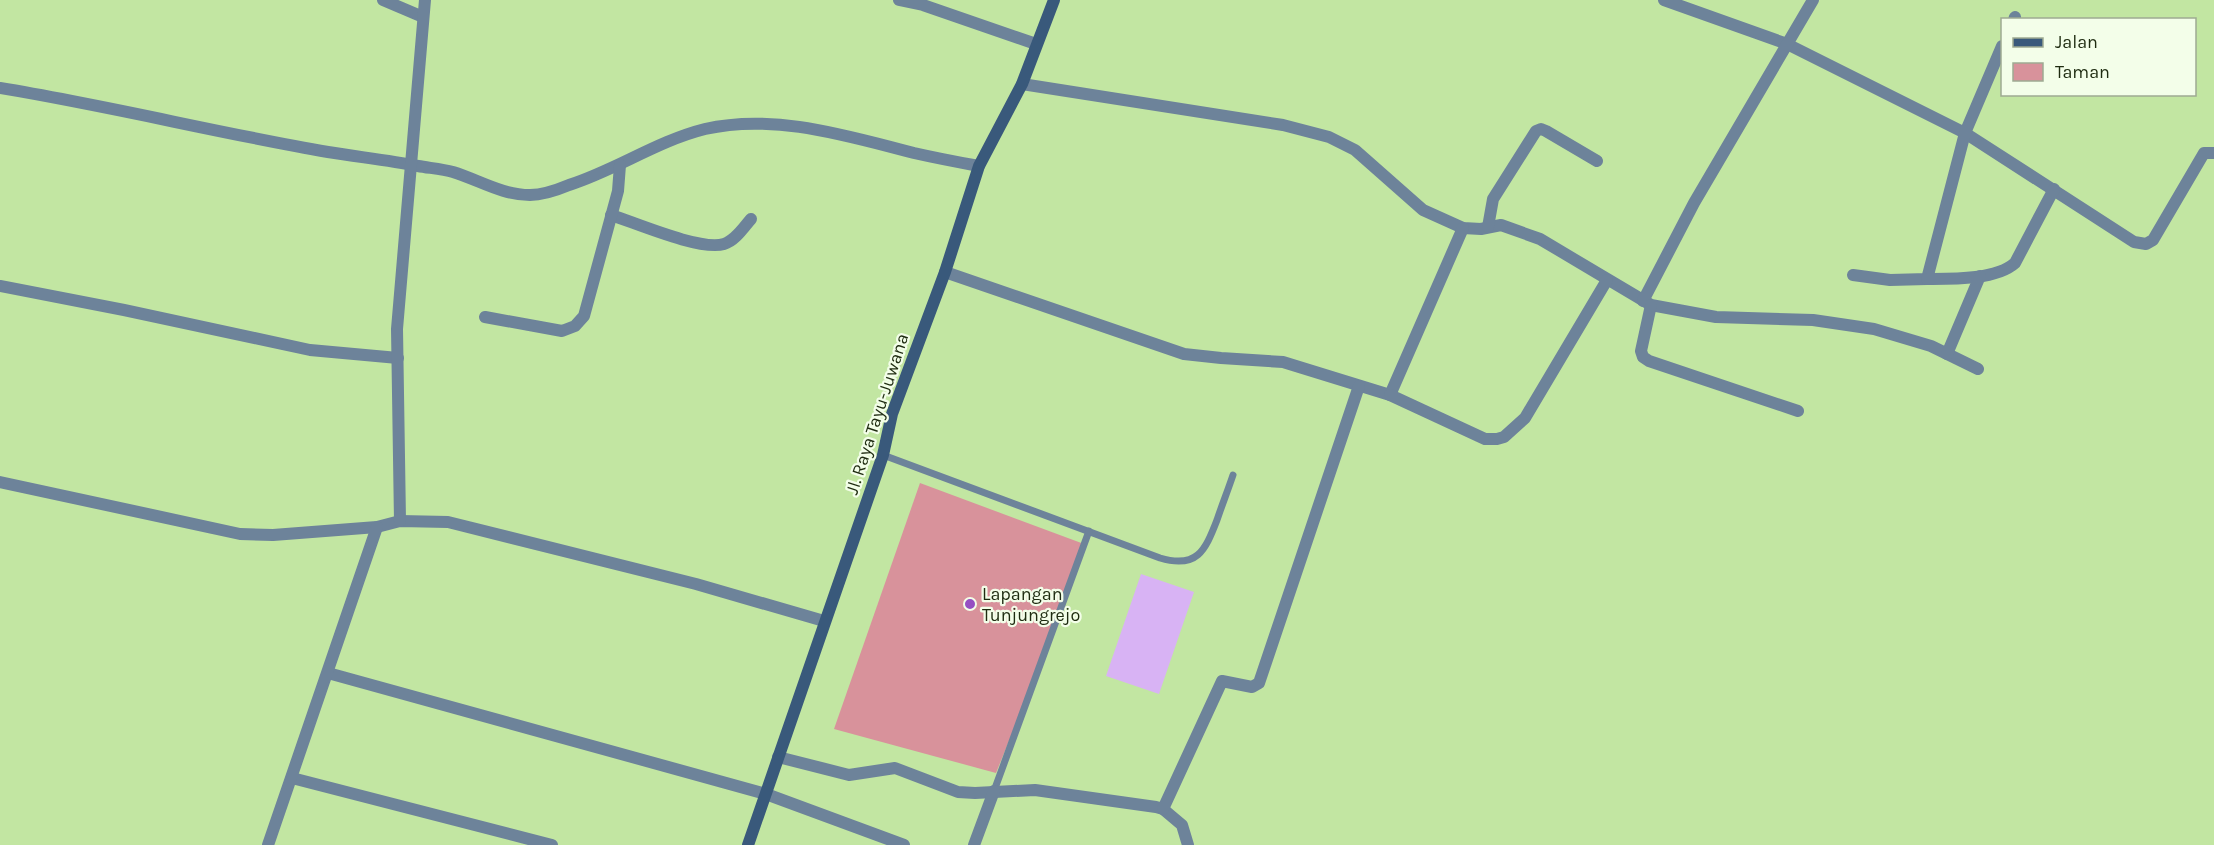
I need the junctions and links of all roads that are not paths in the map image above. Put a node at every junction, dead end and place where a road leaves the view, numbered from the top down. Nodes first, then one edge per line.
1 (383, 0) edge
2 (425, 0) edge
3 (899, 0) edge
4 (1054, 0) edge
5 (1664, 0) edge
6 (1813, 0) edge
7 (423, 17) junction
8 (1036, 44) junction
9 (1787, 44) junction
10 (2001, 48) edge
11 (1022, 84) junction
12 (0, 88) edge
13 (1965, 133) junction
14 (2214, 153) edge
15 (1597, 161) dead end
16 (410, 164) junction
17 (620, 165) junction
18 (979, 166) junction
19 (2054, 189) junction
20 (611, 215) junction
21 (751, 219) dead end
22 (1488, 227) junction
23 (1462, 228) junction
24 (945, 272) junction
25 (1853, 275) dead end
26 (1980, 276) junction
27 (1927, 279) junction
28 (1607, 280) junction
29 (0, 285) edge
30 (1647, 303) junction
31 (485, 316) dead end
32 (1947, 354) junction
33 (398, 358) junction
34 (1978, 369) dead end
35 (1359, 386) junction
36 (1390, 395) junction
37 (1798, 411) dead end
38 (883, 455) junction
39 (1233, 475) dead end
40 (0, 482) edge
41 (400, 521) junction
42 (377, 527) junction
43 (1089, 531) junction
44 (824, 621) junction
45 (328, 673) junction
46 (778, 757) junction
47 (292, 778) junction
48 (994, 791) junction
49 (766, 794) junction
50 (1163, 809) junction
51 (268, 845) edge
52 (552, 845) edge
53 (748, 845) edge
54 (904, 845) edge
55 (974, 845) edge
56 (1188, 845) edge

1 - 7 street
2 - 7 street
3 - 8 street
4 - 8 main road, Jl. Raya Tayu-Juwana
5 - 9 street
6 - 9 street
7 - 16 street
8 - 11 main road, Jl. Raya Tayu-Juwana
9 - 13 street
9 - 30 street
10 - 13 street
11 - 18 main road, Jl. Raya Tayu-Juwana
11 - 23 street
12 - 16 street
13 - 19 street
13 - 27 street
14 - 19 street
15 - 22 street
16 - 17 street
16 - 33 street
17 - 18 street
17 - 20 street
18 - 24 main road, Jl. Raya Tayu-Juwana
19 - 26 street
20 - 21 street
20 - 31 street
22 - 23 street
22 - 28 street
23 - 36 street
24 - 35 street
24 - 38 main road, Jl. Raya Tayu-Juwana
25 - 27 street
26 - 27 street
26 - 32 street
28 - 30 street
28 - 36 street
29 - 33 street
30 - 32 street
30 - 37 street
32 - 34 street
33 - 41 street
35 - 36 street
35 - 50 street
38 - 43 lane
38 - 44 main road, Jl. Raya Tayu-Juwana
39 - 43 lane
40 - 42 street
41 - 42 street
41 - 44 street
42 - 45 street
43 - 48 lane
44 - 46 main road, Jl. Raya Tayu-Juwana
45 - 47 street
45 - 49 street
46 - 48 street
46 - 49 main road, Jl. Raya Tayu-Juwana
47 - 51 street
47 - 52 street
48 - 50 street
48 - 55 street
49 - 53 main road, Jl. Raya Tayu-Juwana
49 - 54 street
50 - 56 street

